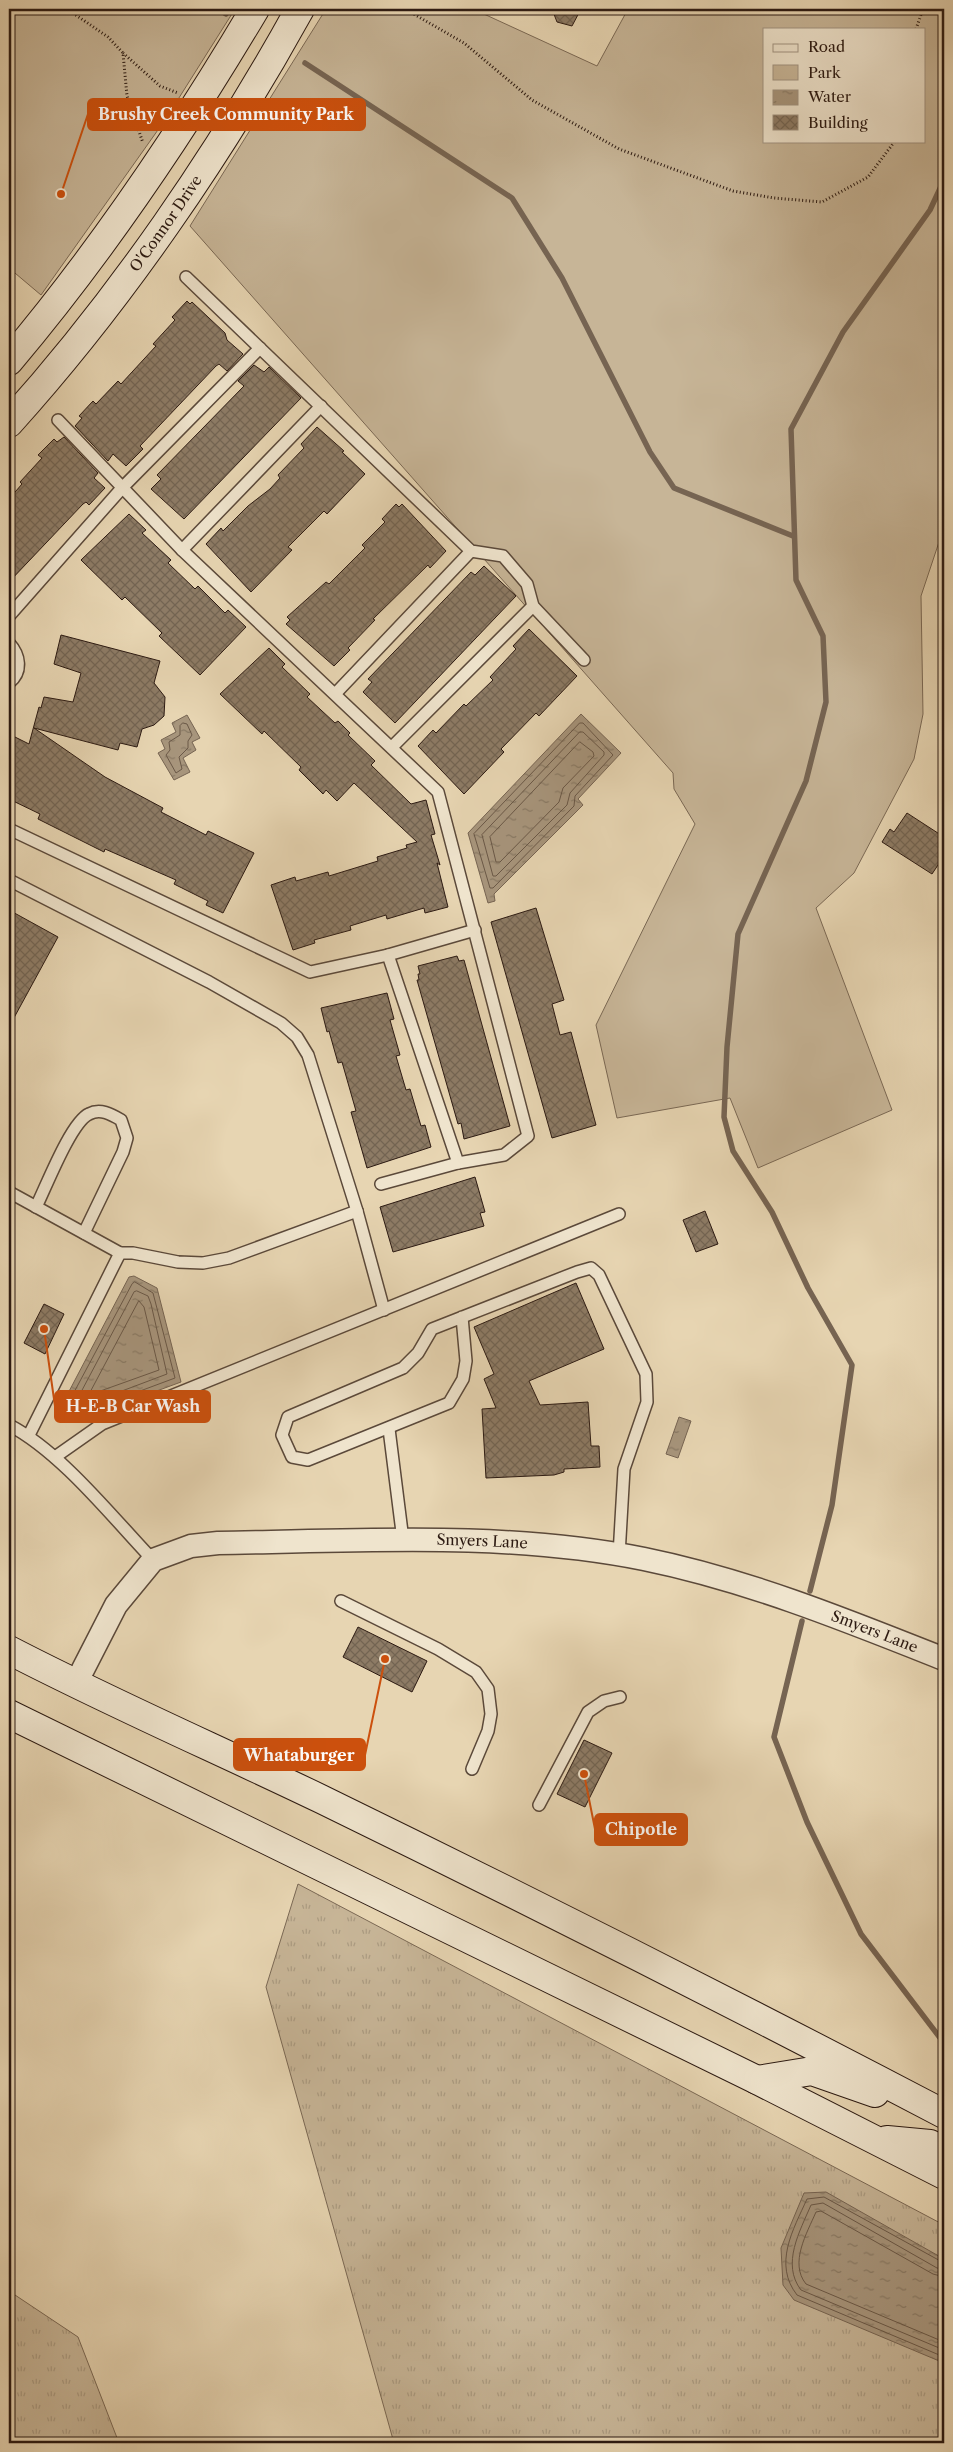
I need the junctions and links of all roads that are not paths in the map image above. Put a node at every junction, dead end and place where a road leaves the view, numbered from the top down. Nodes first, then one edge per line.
1 (255, 9) edge
2 (300, 9) edge
3 (186, 277) dead end
4 (260, 348) junction
5 (9, 361) edge
6 (321, 406) junction
7 (58, 420) dead end
8 (9, 423) edge
9 (122, 488) junction
10 (182, 550) junction
11 (471, 551) junction
12 (533, 606) junction
13 (9, 616) edge
14 (9, 643) edge
15 (584, 660) dead end
16 (9, 683) edge
17 (336, 693) junction
18 (392, 747) junction
19 (9, 829) edge
20 (9, 880) edge
21 (474, 930) junction
22 (388, 954) junction
23 (458, 1163) junction
24 (382, 1184) dead end
25 (9, 1192) edge
26 (36, 1207) junction
27 (357, 1211) junction
28 (619, 1214) dead end
29 (84, 1234) junction
30 (120, 1253) junction
31 (384, 1310) junction
32 (462, 1318) junction
33 (9, 1425) edge
34 (389, 1429) junction
35 (29, 1435) junction
36 (55, 1457) junction
37 (403, 1540) junction
38 (619, 1555) junction
39 (153, 1560) junction
40 (341, 1602) dead end
41 (9, 1650) edge
42 (944, 1659) edge
43 (76, 1684) junction
44 (620, 1697) dead end
45 (9, 1714) edge
46 (472, 1769) dead end
47 (539, 1805) dead end
48 (757, 2080) junction
49 (944, 2114) edge
50 (944, 2126) edge
51 (873, 2139) junction
52 (944, 2151) edge
53 (944, 2176) edge

1 - 5 main road
2 - 8 main road, O'Connor Drive
3 - 4 lane
4 - 6 lane
4 - 9 lane
6 - 10 lane
6 - 11 lane
7 - 9 lane
9 - 10 lane
9 - 13 lane
10 - 17 lane
11 - 12 lane
11 - 17 lane
12 - 15 lane
12 - 18 lane
14 - 16 lane
17 - 18 lane
18 - 21 lane
19 - 22 lane
20 - 27 lane
21 - 22 lane
21 - 23 lane
22 - 23 lane
23 - 24 lane
25 - 26 lane
26 - 29 lane
26 - 29 lane
27 - 30 lane
27 - 31 lane
28 - 31 lane
29 - 30 lane
30 - 35 lane
31 - 36 lane
32 - 34 lane
32 - 34 lane
32 - 38 lane
33 - 35 lane
34 - 37 lane
35 - 36 lane
36 - 39 lane
37 - 38 street, Smyers Lane
37 - 39 street, Smyers Lane
38 - 42 street, Smyers Lane
39 - 43 street
40 - 46 lane
41 - 43 main road
43 - 49 main road
44 - 47 lane
45 - 48 main road
48 - 50 main road
48 - 51 main road
51 - 52 main road
51 - 53 main road

